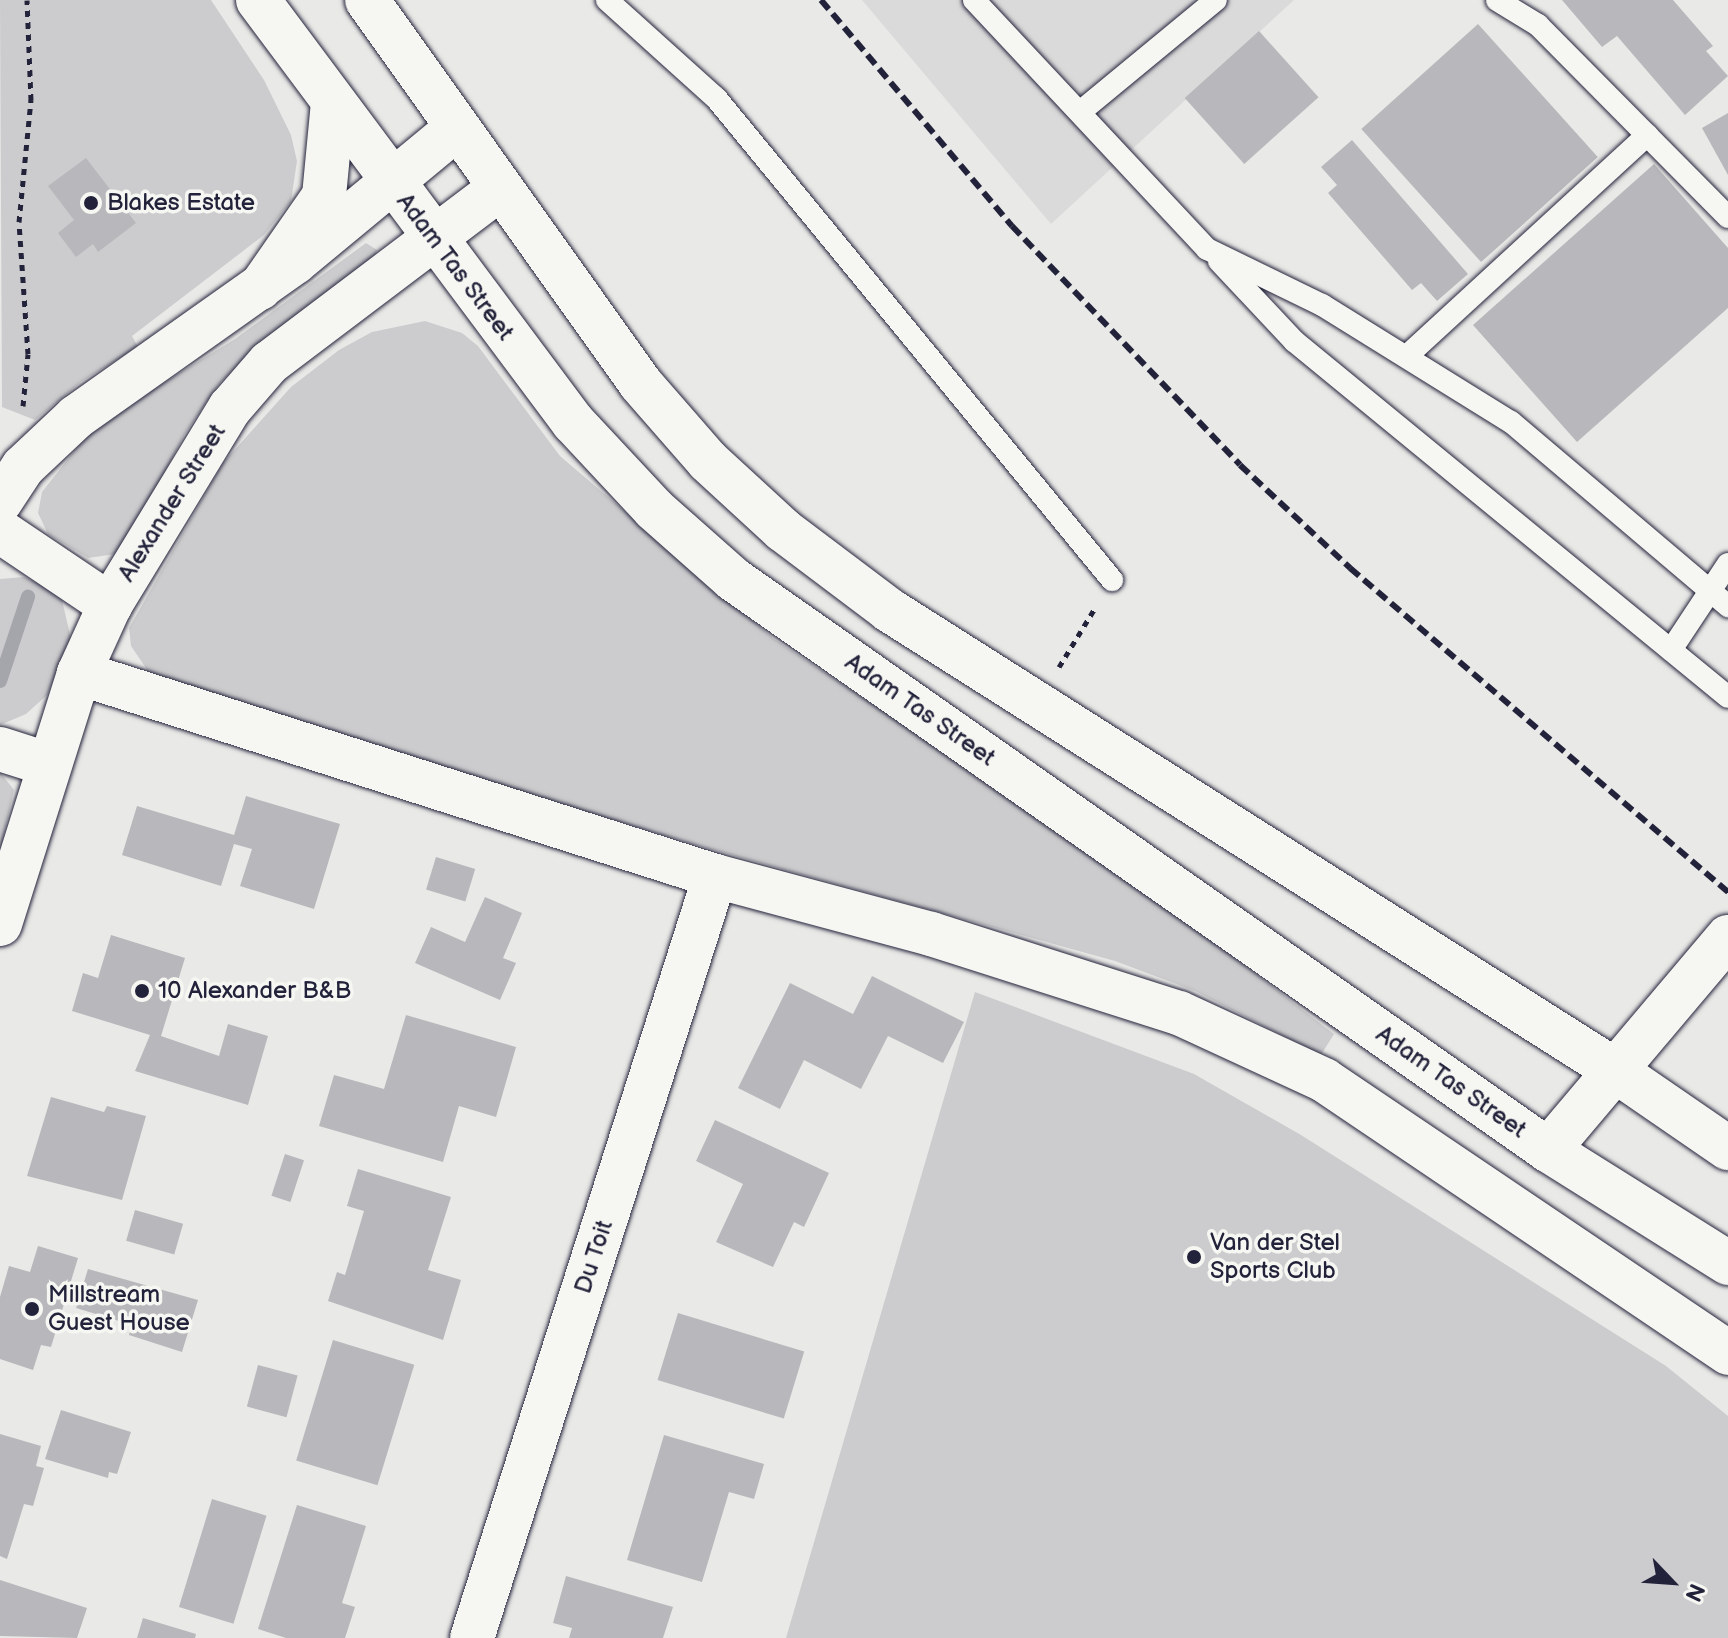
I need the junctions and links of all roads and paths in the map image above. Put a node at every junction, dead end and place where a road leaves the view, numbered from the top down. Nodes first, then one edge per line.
1 (27, 0) edge
2 (258, 0) edge
3 (367, 0) edge
4 (607, 0) edge
5 (974, 0) edge
6 (1216, 0) edge
7 (1497, 0) edge
8 (333, 103) junction
9 (1080, 112) junction
10 (456, 129) junction
11 (1647, 135) junction
12 (391, 183) junction
13 (498, 190) junction
14 (1728, 217) edge
15 (432, 237) junction
16 (1207, 249) junction
17 (260, 288) junction
18 (1408, 355) junction
19 (22, 412) dead end
20 (0, 502) edge
21 (0, 531) edge
22 (1728, 564) edge
23 (1112, 580) joint
24 (1711, 590) junction
25 (110, 605) junction
26 (1728, 606) edge
27 (1671, 650) junction
28 (1059, 667) dead end
29 (79, 673) junction
30 (1728, 697) edge
31 (0, 749) edge
32 (47, 764) junction
33 (715, 876) junction
34 (0, 924) edge
35 (1728, 937) edge
36 (1613, 1069) junction
37 (1728, 1148) edge
38 (1548, 1150) junction
39 (1728, 1263) edge
40 (1728, 1353) edge
41 (472, 1638) edge

1 - 19 path
2 - 8 street, Adam Tas Street
3 - 10 street
4 - 23 lane
5 - 9 lane
6 - 9 lane
7 - 11 lane
8 - 12 street, Adam Tas Street
8 - 17 street
9 - 16 lane
10 - 12 street
10 - 13 street
11 - 14 lane
11 - 18 lane
12 - 15 street, Adam Tas Street
12 - 17 street
13 - 15 street, Alexander Street
13 - 36 street
15 - 25 street, Alexander Street
15 - 38 street, Adam Tas Street
16 - 18 lane
16 - 27 lane
17 - 20 street
18 - 24 lane
21 - 25 street
22 - 24 lane
23 - 28 path
24 - 26 lane
24 - 27 lane
25 - 29 street, Alexander Street
27 - 30 lane
29 - 32 street, Alexander Street
29 - 33 street
31 - 32 street
32 - 34 street, Alexander Street
33 - 40 street
33 - 41 street, Du Toit
35 - 36 street
36 - 37 street
36 - 38 street
38 - 39 street, Adam Tas Street

